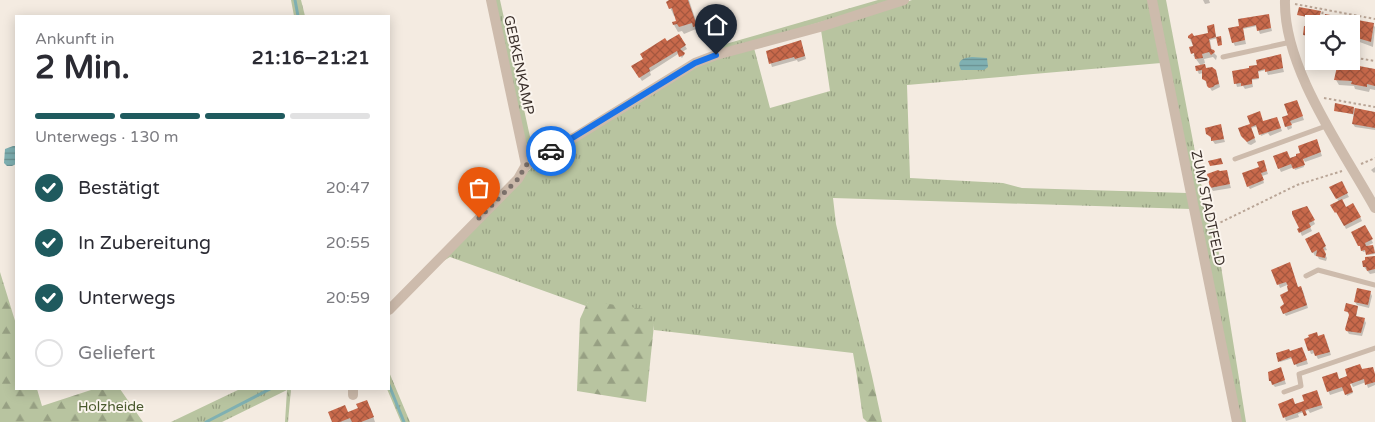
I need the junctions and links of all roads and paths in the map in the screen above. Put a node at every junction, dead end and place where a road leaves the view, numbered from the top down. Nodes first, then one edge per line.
1 (491, 0) edge
2 (904, 0) edge
3 (1152, 0) edge
4 (1285, 1) edge
5 (1323, 9) junction
6 (1322, 15) edge
7 (1375, 19) edge
8 (1291, 42) junction
9 (1223, 57) dead end
10 (1360, 58) edge
11 (1375, 61) edge
12 (1312, 96) junction
13 (1375, 108) edge
14 (1326, 126) junction
15 (1375, 158) edge
16 (1235, 159) dead end
17 (526, 165) junction
18 (1352, 168) junction
19 (1375, 208) edge
20 (1200, 233) junction
21 (1306, 276) dead end
22 (1375, 285) edge
23 (390, 309) edge
24 (1375, 348) edge
25 (1284, 392) dead end
26 (1237, 422) edge

1 - 17 street, GEBKENKAMP
2 - 17 street
3 - 20 street, ZUM STADTFELD
4 - 5 path
4 - 8 street
5 - 6 path
5 - 7 path
8 - 9 lane
8 - 12 street
10 - 11 path
12 - 13 path
12 - 14 street
14 - 16 lane
14 - 18 street
15 - 18 path
17 - 23 street
18 - 19 street
18 - 20 path
20 - 26 street, ZUM STADTFELD
21 - 22 lane
24 - 25 lane

